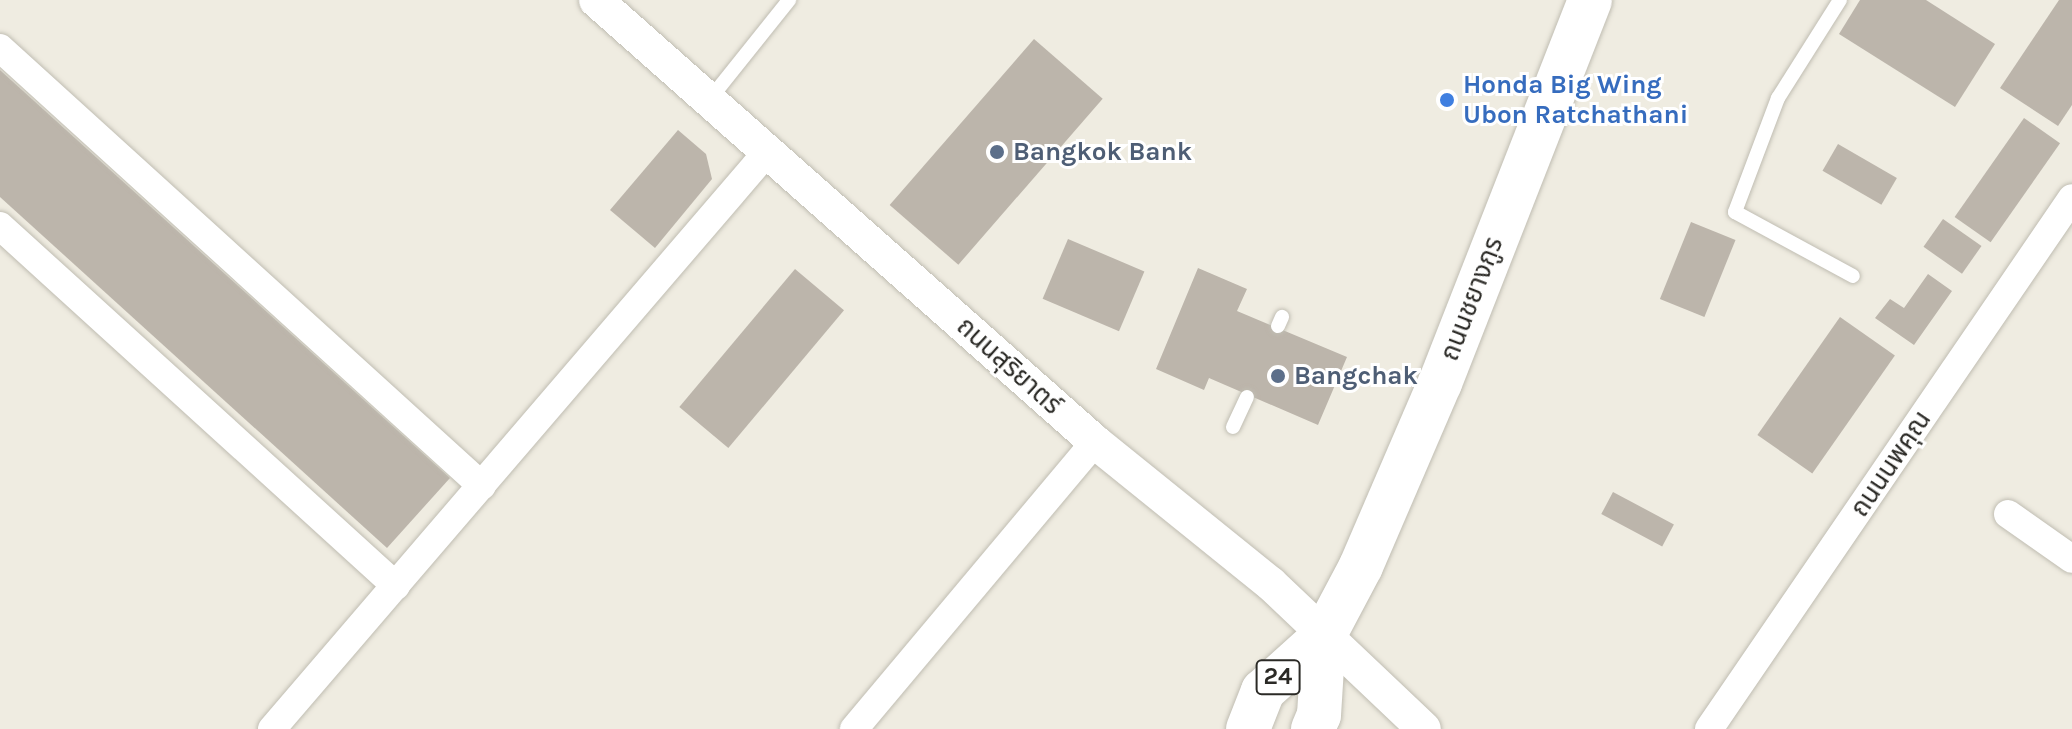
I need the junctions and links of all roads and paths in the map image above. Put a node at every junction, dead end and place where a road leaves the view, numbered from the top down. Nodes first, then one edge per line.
1 (596, 0) edge
2 (789, 0) edge
3 (1590, 0) edge
4 (1840, 0) edge
5 (0, 48) edge
6 (710, 99) junction
7 (768, 151) junction
8 (2072, 198) edge
9 (0, 226) edge
10 (1853, 276) dead end
11 (1247, 397) dead end
12 (1233, 427) dead end
13 (1095, 442) junction
14 (482, 486) junction
15 (2008, 514) dead end
16 (2072, 559) edge
17 (396, 586) junction
18 (1324, 636) junction
19 (272, 729) edge
20 (854, 729) edge
21 (1248, 729) edge
22 (1313, 729) edge
23 (1424, 729) edge
24 (1709, 729) edge

1 - 6 street, ถนนสุริยาตร์
2 - 6 lane
3 - 18 main road, ถนนชยางกูร / 24
4 - 10 lane
5 - 14 street
6 - 7 street, ถนนสุริยาตร์
7 - 13 street, ถนนสุริยาตร์
7 - 14 street
8 - 24 street, ถนนนพคุณ
9 - 17 street
11 - 12 lane
13 - 18 street, ถนนสุริยาตร์
13 - 20 street
14 - 17 street
15 - 16 street
17 - 19 street
18 - 21 main road, ถนนชยางกูร / 24
18 - 22 main road, ถนนชยางกูร / 24
18 - 23 street, ถนนสุริยาตร์

